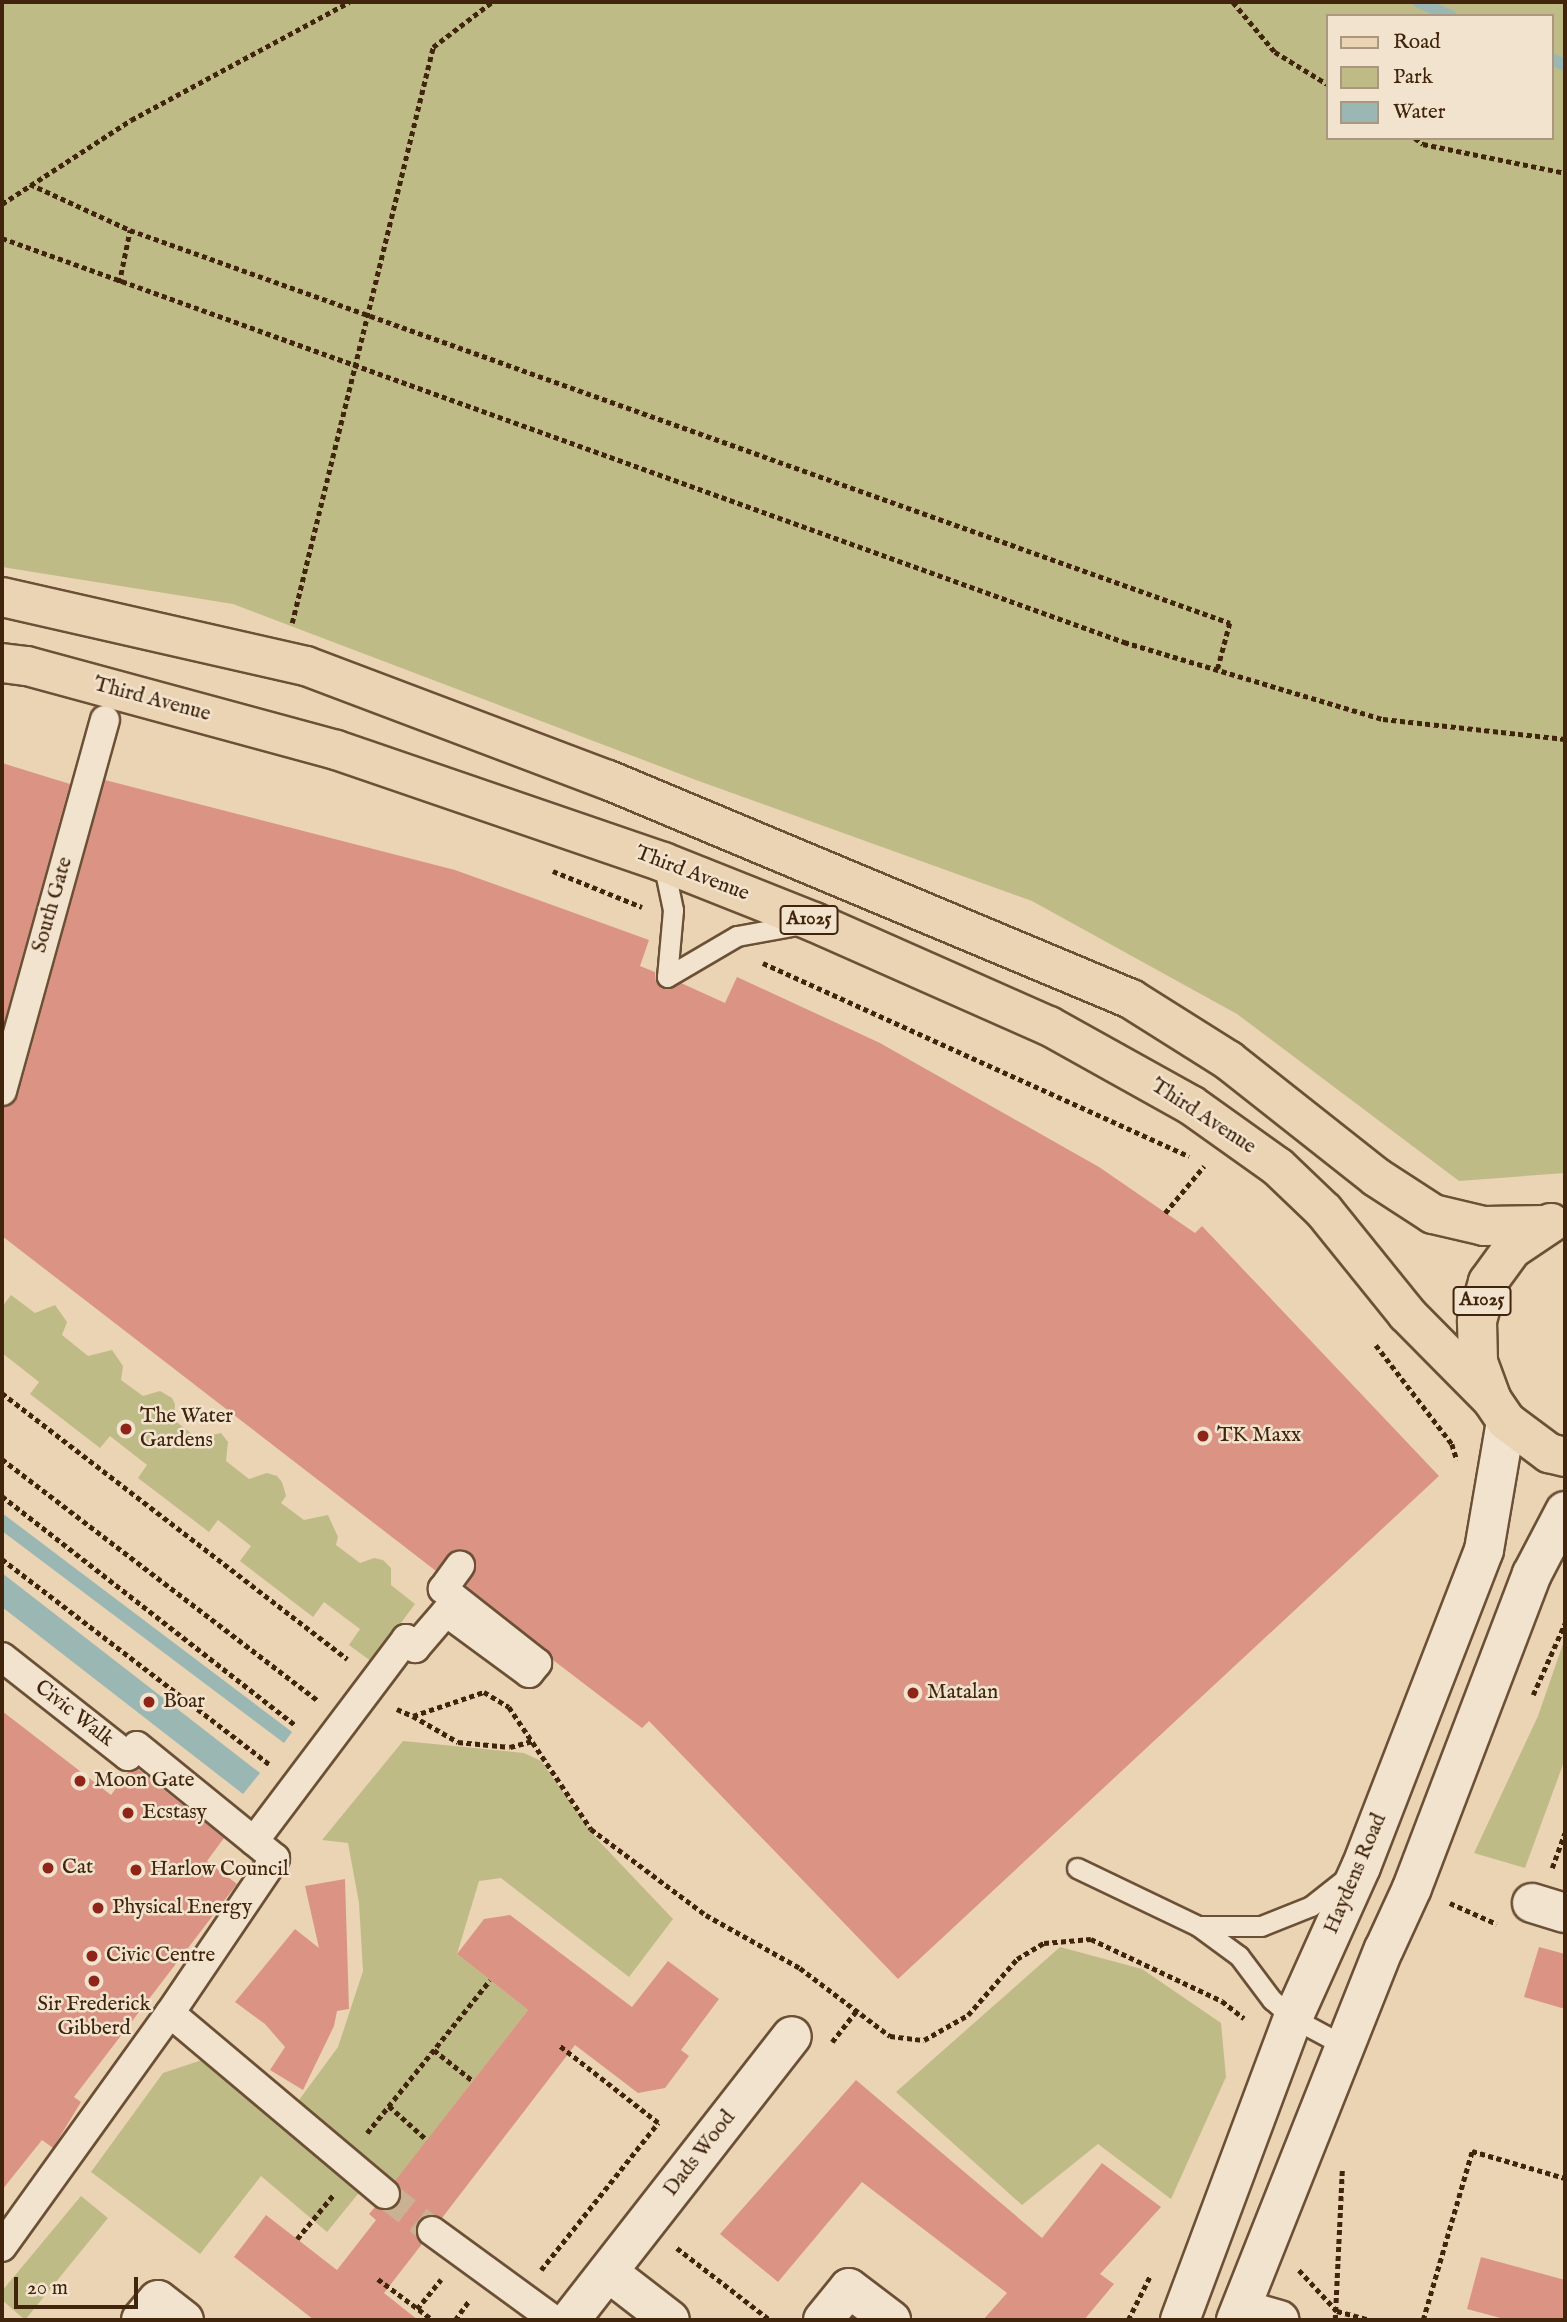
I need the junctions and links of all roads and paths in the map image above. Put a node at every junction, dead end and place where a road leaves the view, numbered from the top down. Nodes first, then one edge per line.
1 (349, 2) edge
2 (492, 2) edge
3 (1233, 2) edge
4 (1326, 83) edge
5 (1418, 140) edge
6 (1565, 173) edge
7 (30, 184) junction
8 (2, 204) edge
9 (130, 230) junction
10 (2, 239) edge
11 (119, 283) junction
12 (368, 315) junction
13 (355, 366) junction
14 (2, 597) edge
15 (283, 661) junction
16 (2, 663) edge
17 (1218, 668) junction
18 (105, 720) dead end
19 (1565, 739) edge
20 (663, 862) junction
21 (814, 922) junction
22 (755, 960) dead end
23 (2, 1091) edge
24 (1204, 1166) junction
25 (1212, 1172) dead end
26 (1165, 1213) dead end
27 (1555, 1222) edge
28 (1376, 1344) dead end
29 (2, 1393) edge
30 (1499, 1411) junction
31 (1565, 1457) edge
32 (2, 1459) edge
33 (1459, 1469) dead end
34 (2, 1496) edge
35 (1565, 1511) edge
36 (2, 1559) edge
37 (460, 1566) dead end
38 (1565, 1623) edge
39 (2, 1657) edge
40 (370, 1686) junction
41 (1530, 1701) dead end
42 (412, 1716) junction
43 (344, 1720) junction
44 (533, 1741) junction
45 (324, 1748) junction
46 (296, 1785) junction
47 (265, 1850) junction
48 (1361, 1867) junction
49 (1077, 1868) dead end
50 (1198, 1926) junction
51 (490, 1980) dead end
52 (170, 2013) junction
53 (1293, 2018) junction
54 (1250, 2023) dead end
55 (792, 2036) dead end
56 (558, 2045) dead end
57 (1345, 2046) junction
58 (434, 2050) junction
59 (473, 2081) dead end
60 (389, 2106) junction
61 (427, 2140) dead end
62 (350, 2165) junction
63 (1342, 2166) dead end
64 (1565, 2178) edge
65 (385, 2194) tunnel mouth
66 (645, 2223) junction
67 (432, 2231) tunnel mouth
68 (297, 2239) dead end
69 (2, 2247) edge
70 (1298, 2269) dead end
71 (608, 2272) junction
72 (378, 2279) dead end
73 (441, 2280) dead end
74 (450, 2287) dead end
75 (460, 2294) dead end
76 (522, 2295) junction
77 (1186, 2306) edge
78 (1337, 2311) junction
79 (1239, 2315) edge
80 (141, 2320) edge
81 (184, 2320) edge
82 (433, 2320) edge
83 (455, 2320) edge
84 (554, 2320) edge
85 (570, 2320) edge
86 (670, 2320) edge
87 (771, 2320) edge
88 (823, 2320) edge
89 (891, 2320) edge
90 (1279, 2320) edge
91 (1335, 2320) edge
92 (1370, 2320) edge
93 (1423, 2320) edge

1 - 7 path
2 - 12 path
3 - 4 path
5 - 6 path
7 - 8 path
7 - 9 path
9 - 11 path
9 - 12 path
10 - 11 path
11 - 13 path
12 - 13 path
12 - 17 path
13 - 15 path
13 - 17 path
14 - 15 main road, A1025
15 - 27 main road, A1025
16 - 20 main road, Third Avenue / A1025
17 - 19 path
18 - 23 street, South Gate
20 - 21 main road, Third Avenue / A1025
20 - 21 lane
21 - 30 main road, Third Avenue / A1025
22 - 24 path
24 - 25 path
24 - 26 path
27 - 30 main road, A1025
28 - 33 path
29 - 40 path
30 - 31 main road, A1025
30 - 48 street, Haydens Road
32 - 43 path
34 - 45 path
35 - 57 street
36 - 46 path
37 - 40 street
38 - 41 path
39 - 47 street, Civic Walk
40 - 42 path
40 - 43 street
42 - 44 path
42 - 44 path
43 - 45 street
44 - 54 path
45 - 46 street
46 - 47 street
47 - 52 street
48 - 50 lane
48 - 53 street, Haydens Road
49 - 50 lane
50 - 53 lane
51 - 58 path
52 - 62 street
52 - 69 street
53 - 57 lane
53 - 77 street, Haydens Road
55 - 66 street, Dads Wood
56 - 76 path
57 - 79 street
58 - 59 path
58 - 60 path
60 - 61 path
60 - 62 path
62 - 65 street
62 - 68 path
63 - 78 path
64 - 93 path
66 - 71 street, Dads Wood
66 - 87 path
67 - 76 street
70 - 78 path
71 - 85 street, Dads Wood
71 - 86 street
72 - 82 path
73 - 74 path
75 - 83 path
76 - 84 street
77 - 79 street
78 - 91 path
78 - 92 path
79 - 90 street
80 - 81 street
88 - 89 street

